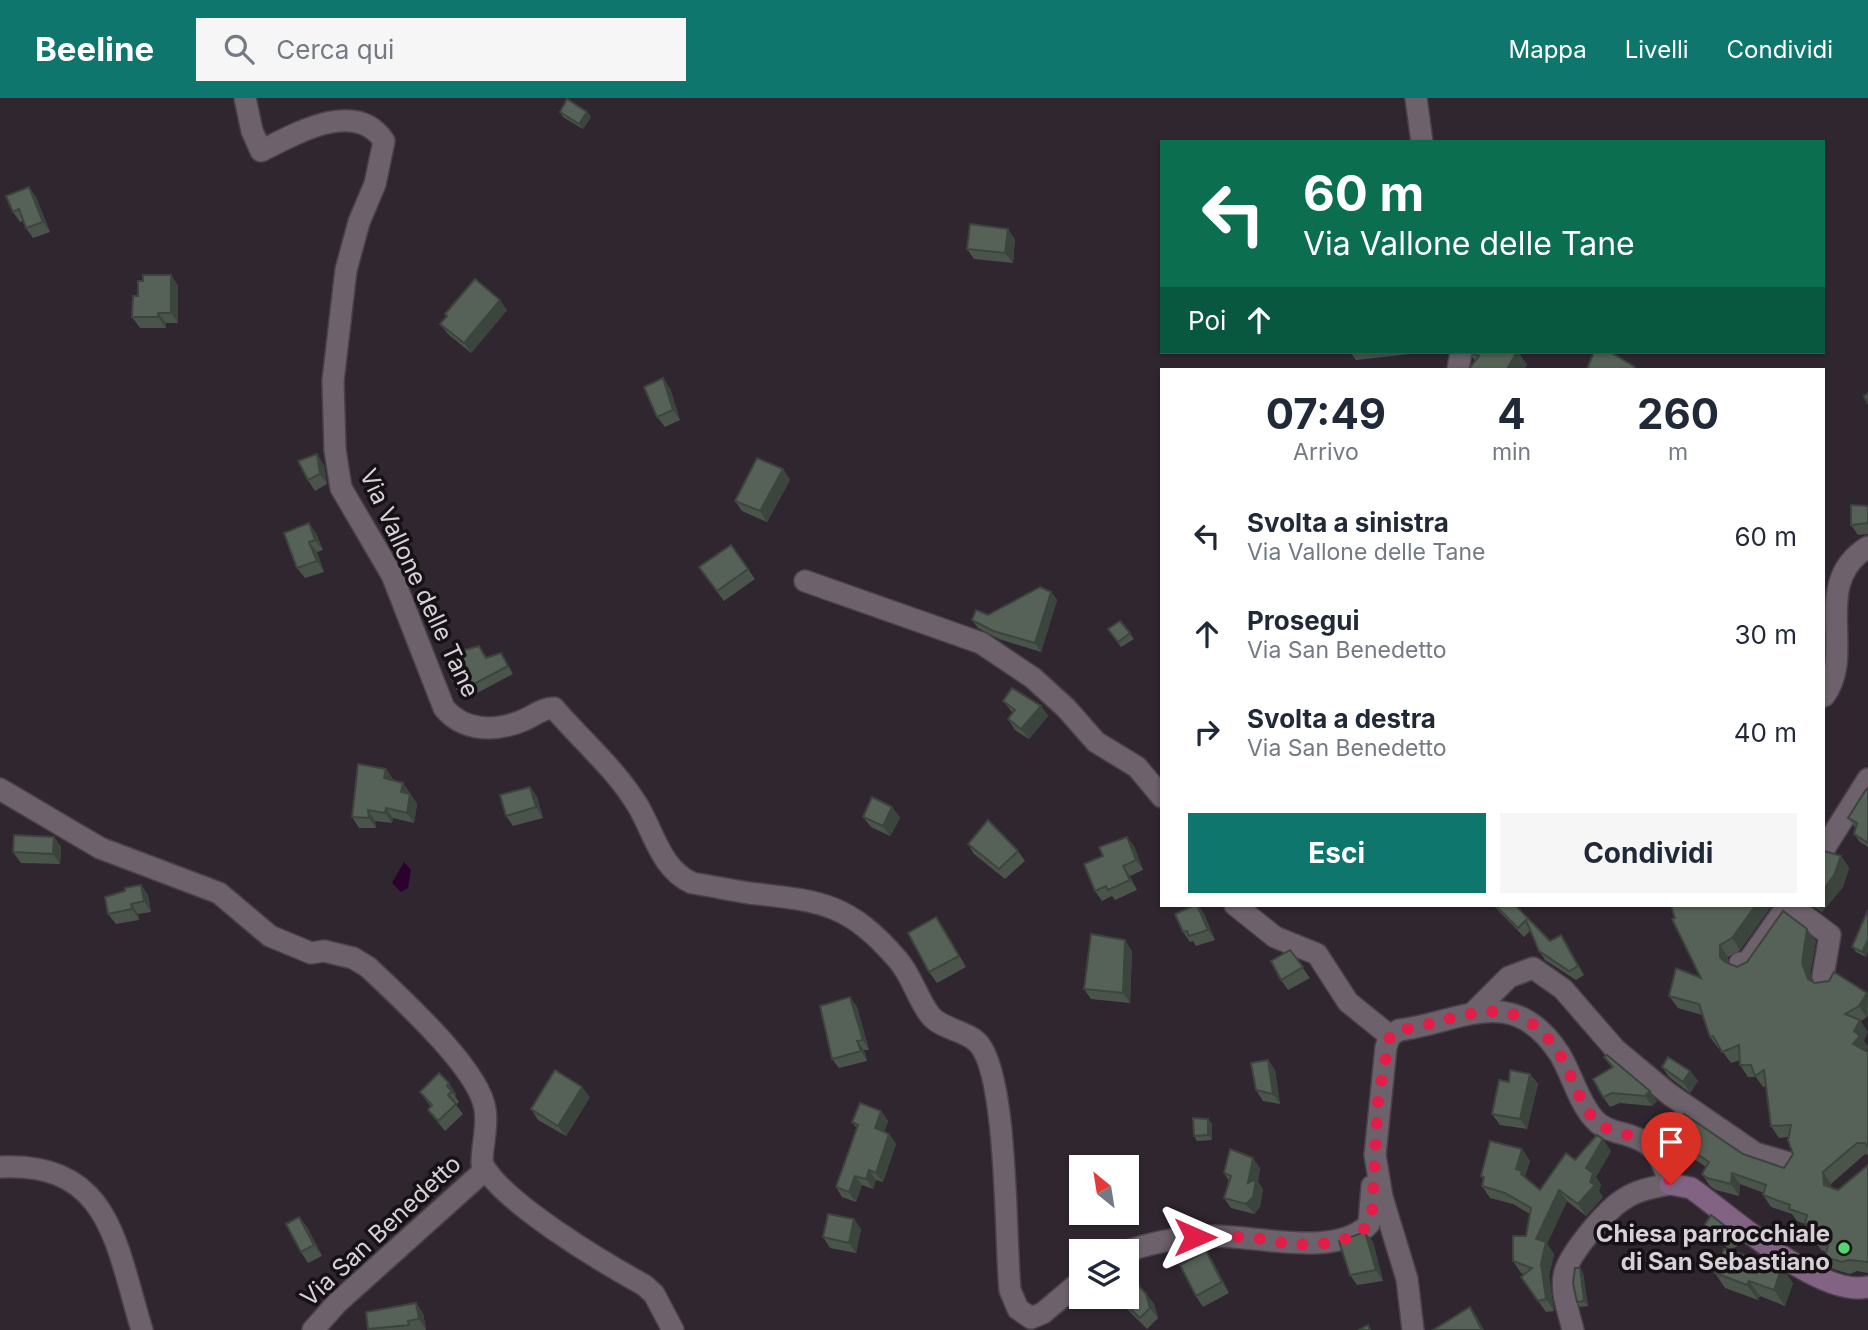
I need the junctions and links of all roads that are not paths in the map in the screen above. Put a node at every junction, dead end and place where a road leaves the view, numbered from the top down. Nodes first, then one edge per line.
1 (245, 98) edge
2 (1416, 98) edge
3 (1422, 140) edge
4 (1868, 547) edge
5 (806, 581) dead end
6 (1825, 694) edge
7 (1868, 779) edge
8 (2, 790) edge
9 (1160, 795) edge
10 (1825, 847) edge
11 (1238, 907) edge
12 (1787, 907) edge
13 (1792, 907) edge
14 (1743, 965) edge
15 (1825, 982) edge
16 (1475, 1011) junction
17 (1390, 1036) junction
18 (1375, 1155) junction
19 (1789, 1163) edge
20 (0, 1167) edge
21 (485, 1170) junction
22 (1671, 1184) junction
23 (1139, 1248) edge
24 (1868, 1287) edge
25 (1069, 1291) edge
26 (142, 1330) edge
27 (313, 1330) edge
28 (673, 1330) edge
29 (1413, 1330) edge
30 (1573, 1330) edge

1 - 25 street, Via Vallone delle Tane
2 - 3 street
4 - 6 street
5 - 9 street
7 - 10 street
8 - 21 street, Via San Benedetto
11 - 17 street
12 - 14 street
13 - 15 street
16 - 17 street
16 - 19 street
16 - 22 street
17 - 18 street
18 - 23 street
18 - 29 street
20 - 26 street
21 - 27 street, Via San Benedetto
21 - 28 street, Via San Benedetto
22 - 24 street
22 - 30 street

